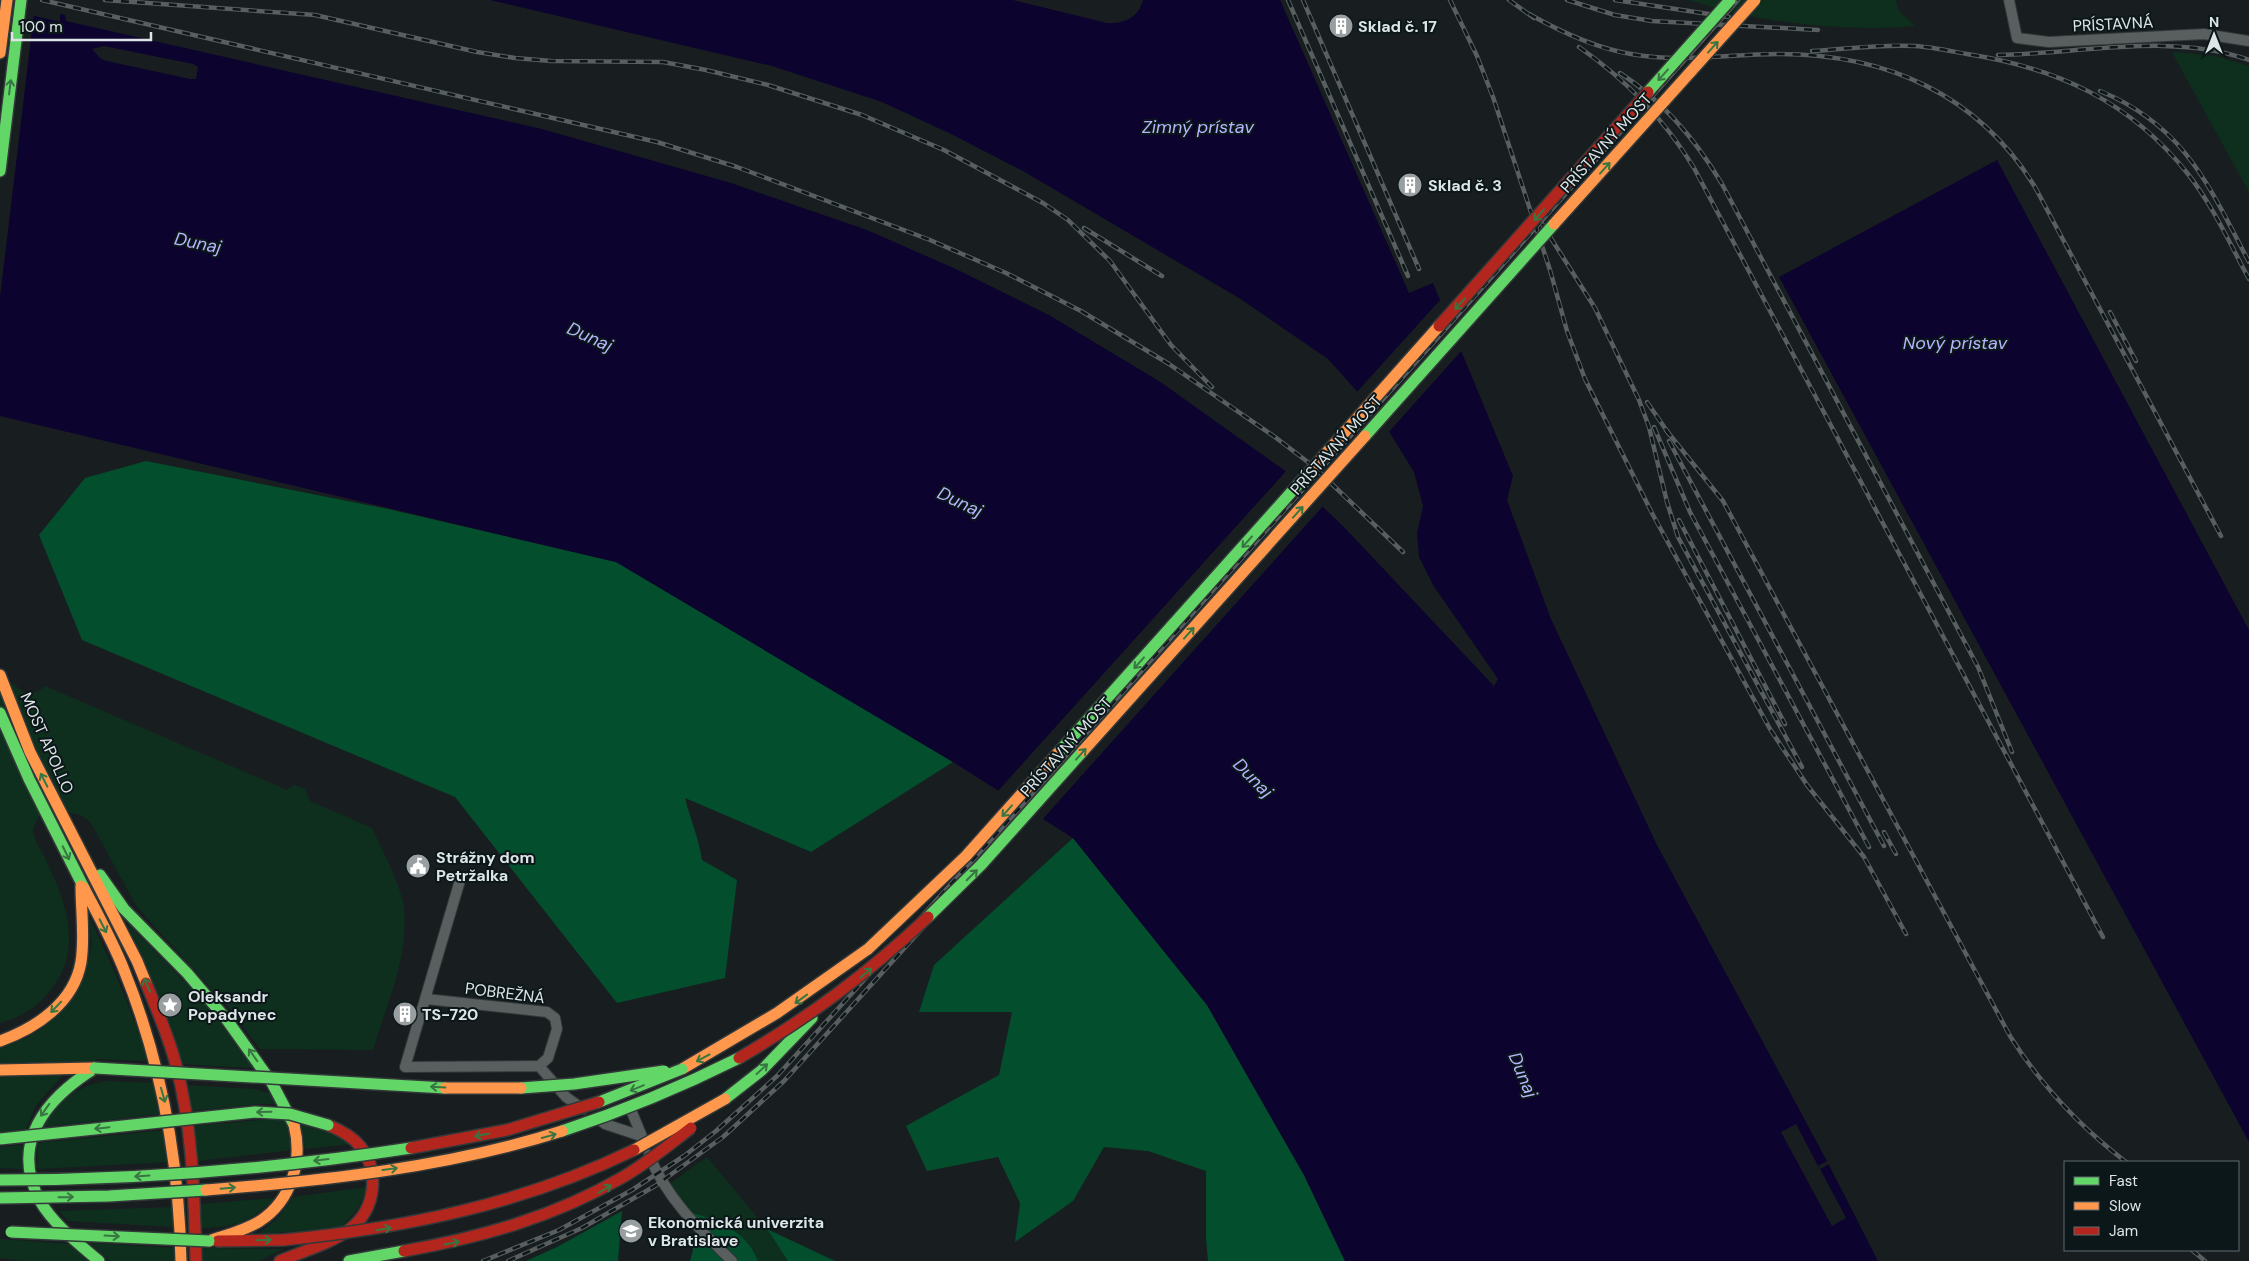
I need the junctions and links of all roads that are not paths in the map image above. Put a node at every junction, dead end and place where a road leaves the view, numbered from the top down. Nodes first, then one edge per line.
1 (7, 0) edge
2 (22, 0) edge
3 (1730, 0) edge
4 (1755, 0) edge
5 (2009, 0) edge
6 (2249, 41) edge
7 (0, 53) edge
8 (0, 170) edge
9 (0, 675) edge
10 (0, 713) edge
11 (78, 845) junction
12 (461, 876) dead end
13 (81, 882) junction
14 (426, 999) junction
15 (827, 1002) junction
16 (0, 1041) edge
17 (539, 1066) junction
18 (95, 1068) junction
19 (682, 1068) junction
20 (0, 1070) edge
21 (725, 1099) junction
22 (631, 1110) dead end
23 (641, 1136) junction
24 (0, 1139) edge
25 (0, 1180) edge
26 (0, 1198) edge
27 (5, 1231) edge
28 (209, 1241) junction
29 (99, 1261) edge
30 (180, 1261) edge
31 (196, 1261) edge
32 (280, 1261) edge
33 (349, 1261) edge
34 (732, 1261) edge

1 - 7 main road
8 -> 2 main road
3 -> 19 main road, PRÍSTAVNÝ MOST, bridge
15 -> 4 main road, PRÍSTAVNÝ MOST, bridge
5 - 6 street, PRÍSTAVNÁ
11 -> 9 main road, MOST APOLLO
10 -> 13 main road, MOST APOLLO
28 -> 11 main road
31 -> 11 main road
12 - 14 street
13 -> 16 main road
13 -> 30 main road, MOST APOLLO
14 - 17 street, POBREŽNÁ
14 - 17 street
21 -> 15 main road, bridge
26 -> 15 main road, bridge
17 - 23 street
19 -> 18 main road, bridge
18 - 20 main road
18 -> 29 main road
19 -> 25 main road, PRÍSTAVNÝ MOST, bridge
28 -> 21 main road, bridge
33 -> 21 main road, bridge
22 - 23 street
23 - 34 street
32 -> 24 main road, bridge
27 -> 28 main road, bridge

